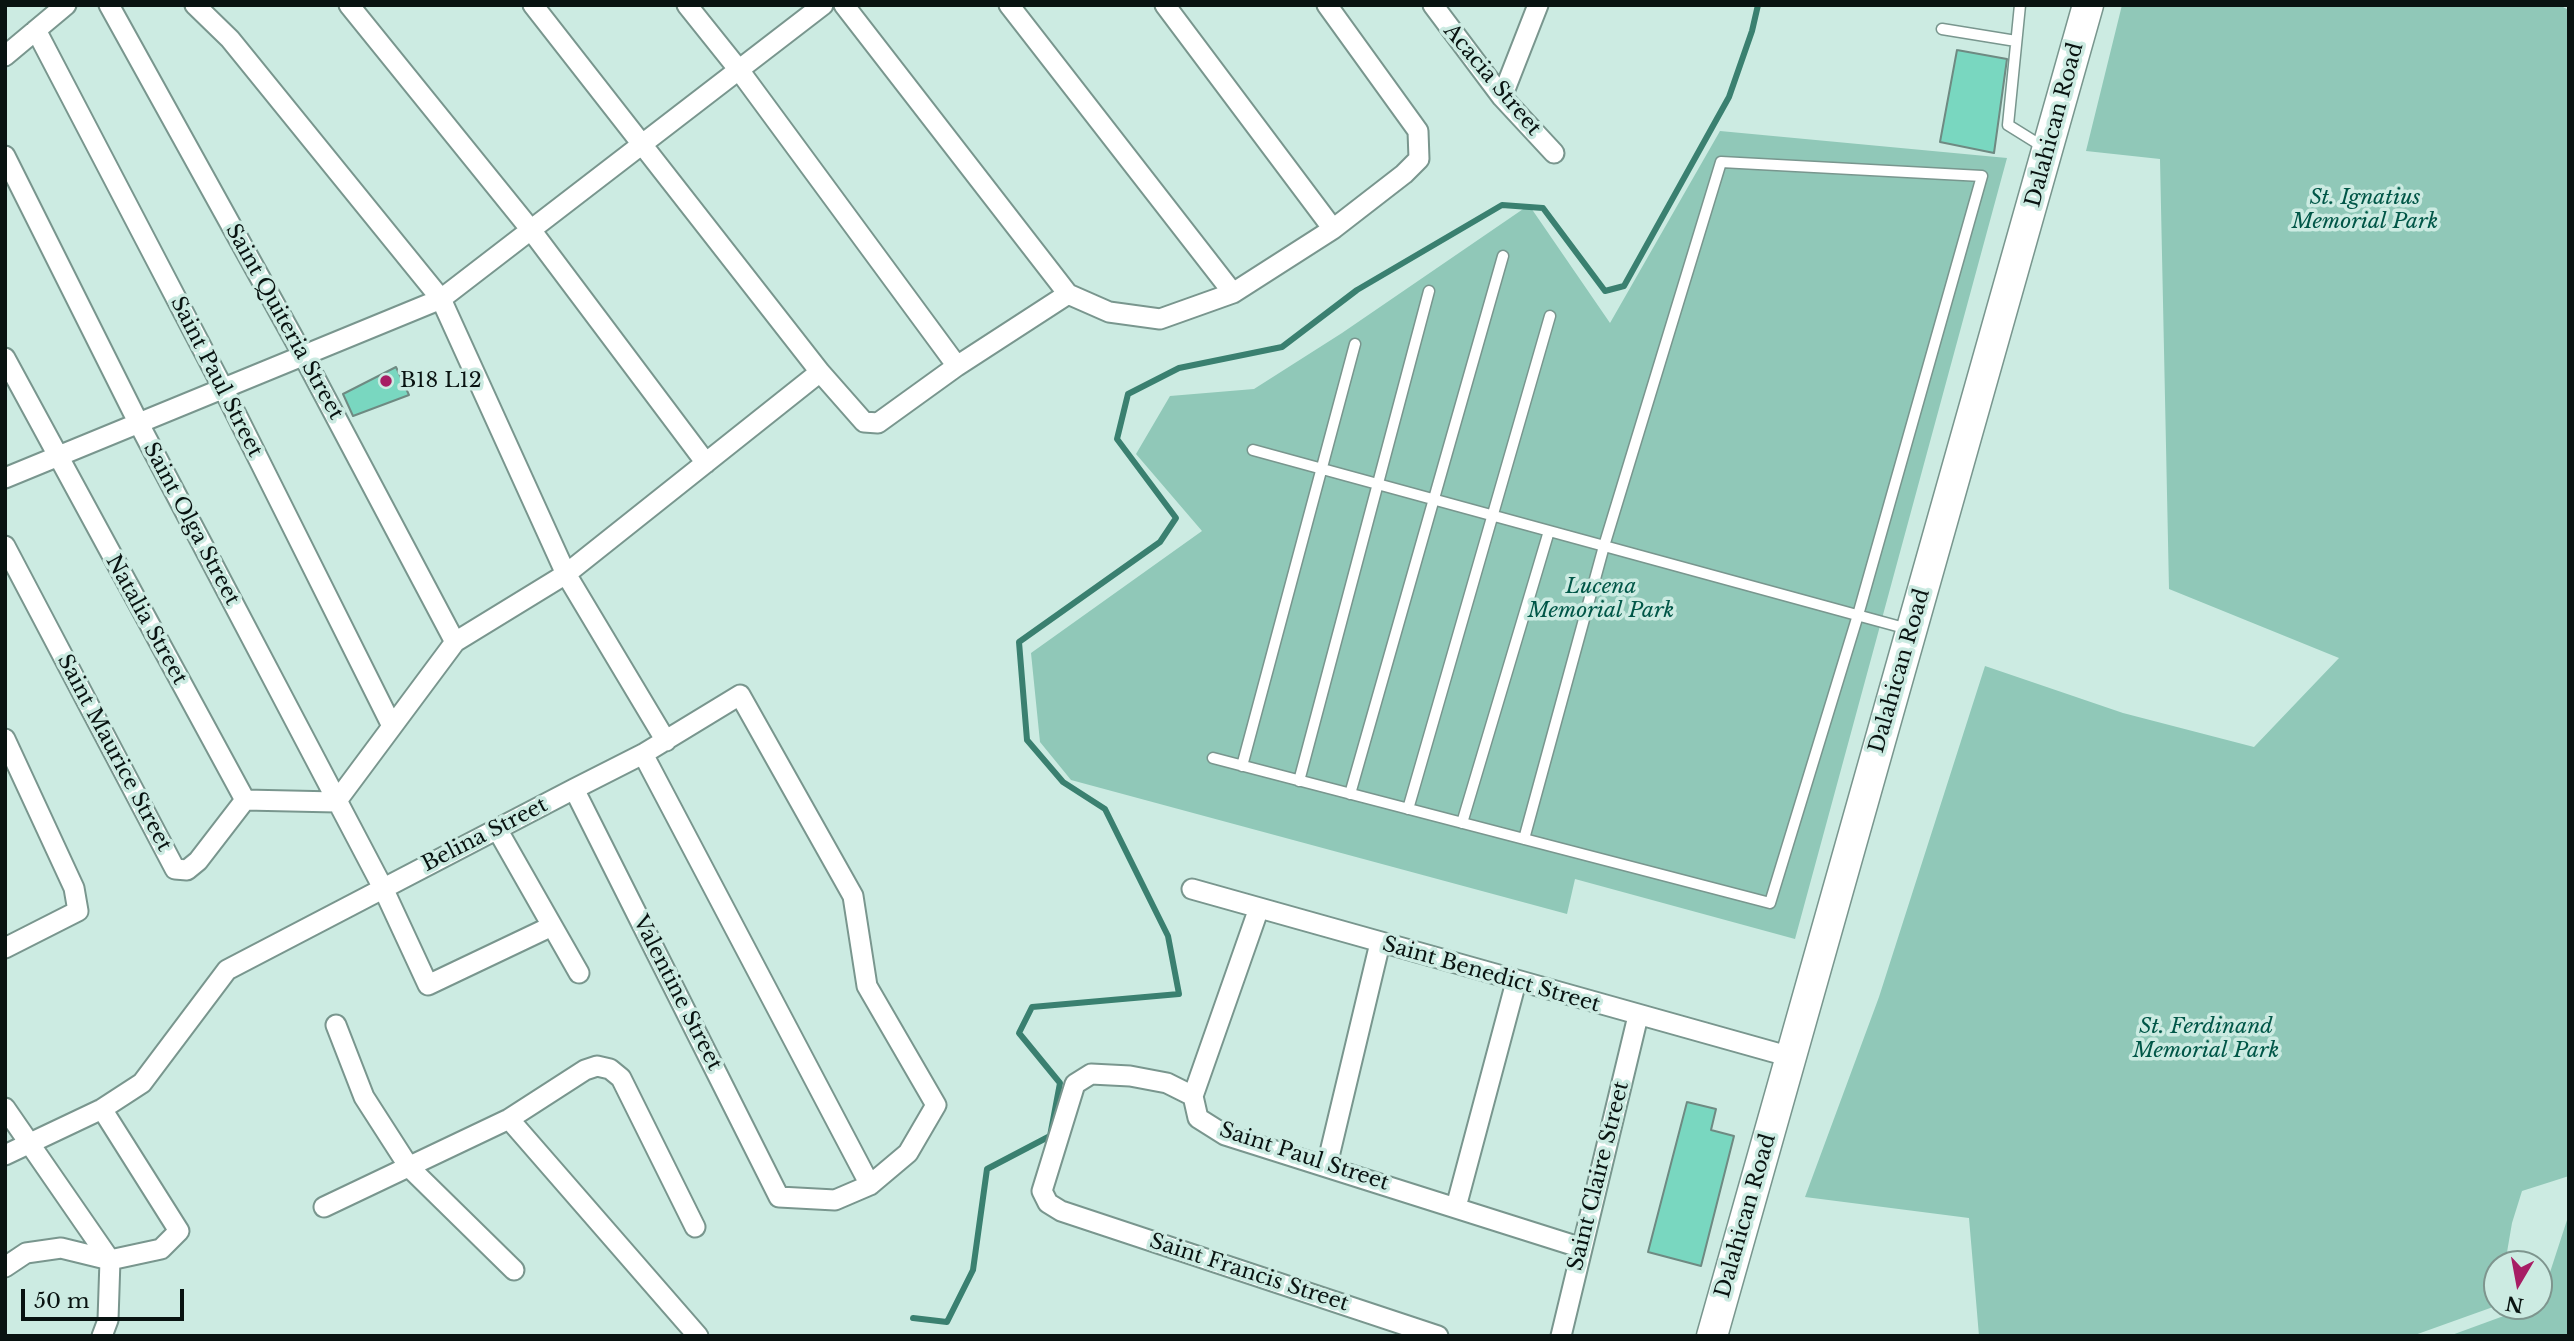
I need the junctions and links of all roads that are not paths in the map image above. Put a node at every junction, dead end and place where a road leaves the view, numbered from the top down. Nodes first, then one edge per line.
1 (66, 5) edge
2 (109, 5) edge
3 (195, 5) edge
4 (349, 5) edge
5 (533, 5) edge
6 (687, 5) edge
7 (823, 5) edge
8 (844, 5) edge
9 (1009, 5) edge
10 (1165, 5) edge
11 (1327, 5) edge
12 (1538, 5) edge
13 (2020, 5) edge
14 (2088, 5) edge
15 (1441, 10) edge
16 (1942, 29) dead end
17 (36, 30) junction
18 (2016, 41) junction
19 (5, 56) edge
20 (739, 70) junction
21 (1502, 97) junction
22 (642, 144) junction
23 (2048, 149) junction
24 (1554, 153) dead end
25 (5, 156) edge
26 (1333, 229) junction
27 (531, 230) junction
28 (1503, 256) dead end
29 (1429, 291) dead end
30 (1233, 293) junction
31 (1068, 294) junction
32 (441, 299) junction
33 (1550, 316) dead end
34 (1355, 344) dead end
35 (304, 357) junction
36 (5, 358) edge
37 (957, 366) junction
38 (820, 372) junction
39 (224, 390) junction
40 (139, 424) junction
41 (1253, 450) dead end
42 (57, 457) junction
43 (706, 463) junction
44 (1322, 469) junction
45 (5, 478) edge
46 (1378, 485) junction
47 (1433, 500) junction
48 (1493, 516) junction
49 (1549, 531) junction
50 (5, 546) edge
51 (1604, 546) junction
52 (566, 573) junction
53 (1857, 615) junction
54 (1912, 630) junction
55 (455, 642) junction
56 (391, 726) junction
57 (5, 739) edge
58 (666, 741) junction
59 (643, 754) junction
60 (1213, 758) dead end
61 (1242, 766) junction
62 (1299, 781) junction
63 (574, 789) junction
64 (1350, 794) junction
65 (245, 800) junction
66 (336, 802) junction
67 (1408, 809) junction
68 (1462, 823) junction
69 (496, 829) junction
70 (1524, 839) junction
71 (383, 888) junction
72 (1192, 889) dead end
73 (1259, 908) junction
74 (552, 926) junction
75 (1380, 943) junction
76 (5, 948) edge
77 (579, 972) dead end
78 (1516, 982) junction
79 (1638, 1016) junction
80 (336, 1025) dead end
81 (1791, 1057) junction
82 (1193, 1096) junction
83 (5, 1108) edge
84 (102, 1109) junction
85 (509, 1119) junction
86 (27, 1143) junction
87 (5, 1155) edge
88 (1327, 1165) junction
89 (409, 1167) junction
90 (870, 1185) junction
91 (1456, 1207) junction
92 (324, 1208) dead end
93 (695, 1227) dead end
94 (1582, 1248) junction
95 (110, 1260) junction
96 (5, 1267) edge
97 (514, 1270) dead end
98 (102, 1336) edge
99 (698, 1336) edge
100 (1438, 1336) edge
101 (1561, 1336) edge
102 (1712, 1336) edge

1 - 17 street
2 - 35 street, Saint Quiteria Street
3 - 32 street
4 - 27 street
5 - 22 street
6 - 20 street
7 - 20 street
8 - 31 street
9 - 30 street
10 - 26 street
11 - 26 street
12 - 21 street
13 - 18 lane
14 - 23 main road, Dalahican Road
15 - 21 street, Acacia Street
16 - 18 lane
17 - 19 street
17 - 39 street, Saint Paul Street
18 - 23 lane
20 - 22 street
20 - 37 street
21 - 24 street, Acacia Street
22 - 27 street
22 - 38 street
23 - 54 main road, Dalahican Road
25 - 40 street, Saint Olga Street
26 - 30 street
27 - 32 street
27 - 43 street
28 - 47 lane
29 - 46 lane
30 - 31 street
31 - 37 street
32 - 35 street
32 - 52 street
33 - 48 lane
34 - 44 lane
35 - 39 street
35 - 55 street, Saint Quiteria Street
36 - 42 street, Natalia Street
37 - 38 street
38 - 43 street
39 - 40 street
39 - 56 street, Saint Paul Street
40 - 42 street
40 - 66 street, Saint Olga Street
41 - 44 lane
42 - 45 street
42 - 65 street, Natalia Street
43 - 52 street
44 - 46 lane
44 - 61 lane
46 - 47 lane
46 - 62 lane
47 - 48 lane
47 - 64 lane
48 - 49 lane
48 - 67 lane
49 - 51 lane
49 - 68 lane
50 - 65 street, Saint Maurice Street
51 - 53 lane
51 - 53 lane
51 - 70 lane
52 - 55 street
52 - 58 street
53 - 54 lane
53 - 70 lane
54 - 81 main road, Dalahican Road
55 - 56 street
56 - 66 street
57 - 76 street
58 - 59 street, Belina Street
58 - 90 street, Belina Street
59 - 63 street, Belina Street
59 - 90 street
60 - 61 lane
61 - 62 lane
62 - 64 lane
63 - 69 street, Belina Street
63 - 90 street, Valentine Street
64 - 67 lane
65 - 66 street
66 - 71 street, Saint Olga Street
67 - 68 lane
68 - 70 lane
69 - 71 street, Belina Street
69 - 74 street
71 - 74 street, Saint Olga Street
71 - 84 street, Belina Street
72 - 73 street, Saint Benedict Street
73 - 75 street, Saint Benedict Street
73 - 82 street
74 - 77 street
75 - 78 street, Saint Benedict Street
75 - 88 street
78 - 79 street, Saint Benedict Street
78 - 91 street
79 - 81 street, Saint Benedict Street
79 - 94 street, Saint Claire Street
80 - 89 street
81 - 102 main road, Dalahican Road
82 - 88 street, Saint Paul Street
82 - 100 street, Saint Francis Street
83 - 86 street
84 - 86 street
84 - 95 street
85 - 89 street
85 - 93 street
85 - 99 street
86 - 87 street
86 - 95 street
88 - 91 street, Saint Paul Street
89 - 92 street
89 - 97 street
91 - 94 street, Saint Paul Street
94 - 101 street, Saint Claire Street
95 - 96 street
95 - 98 street

